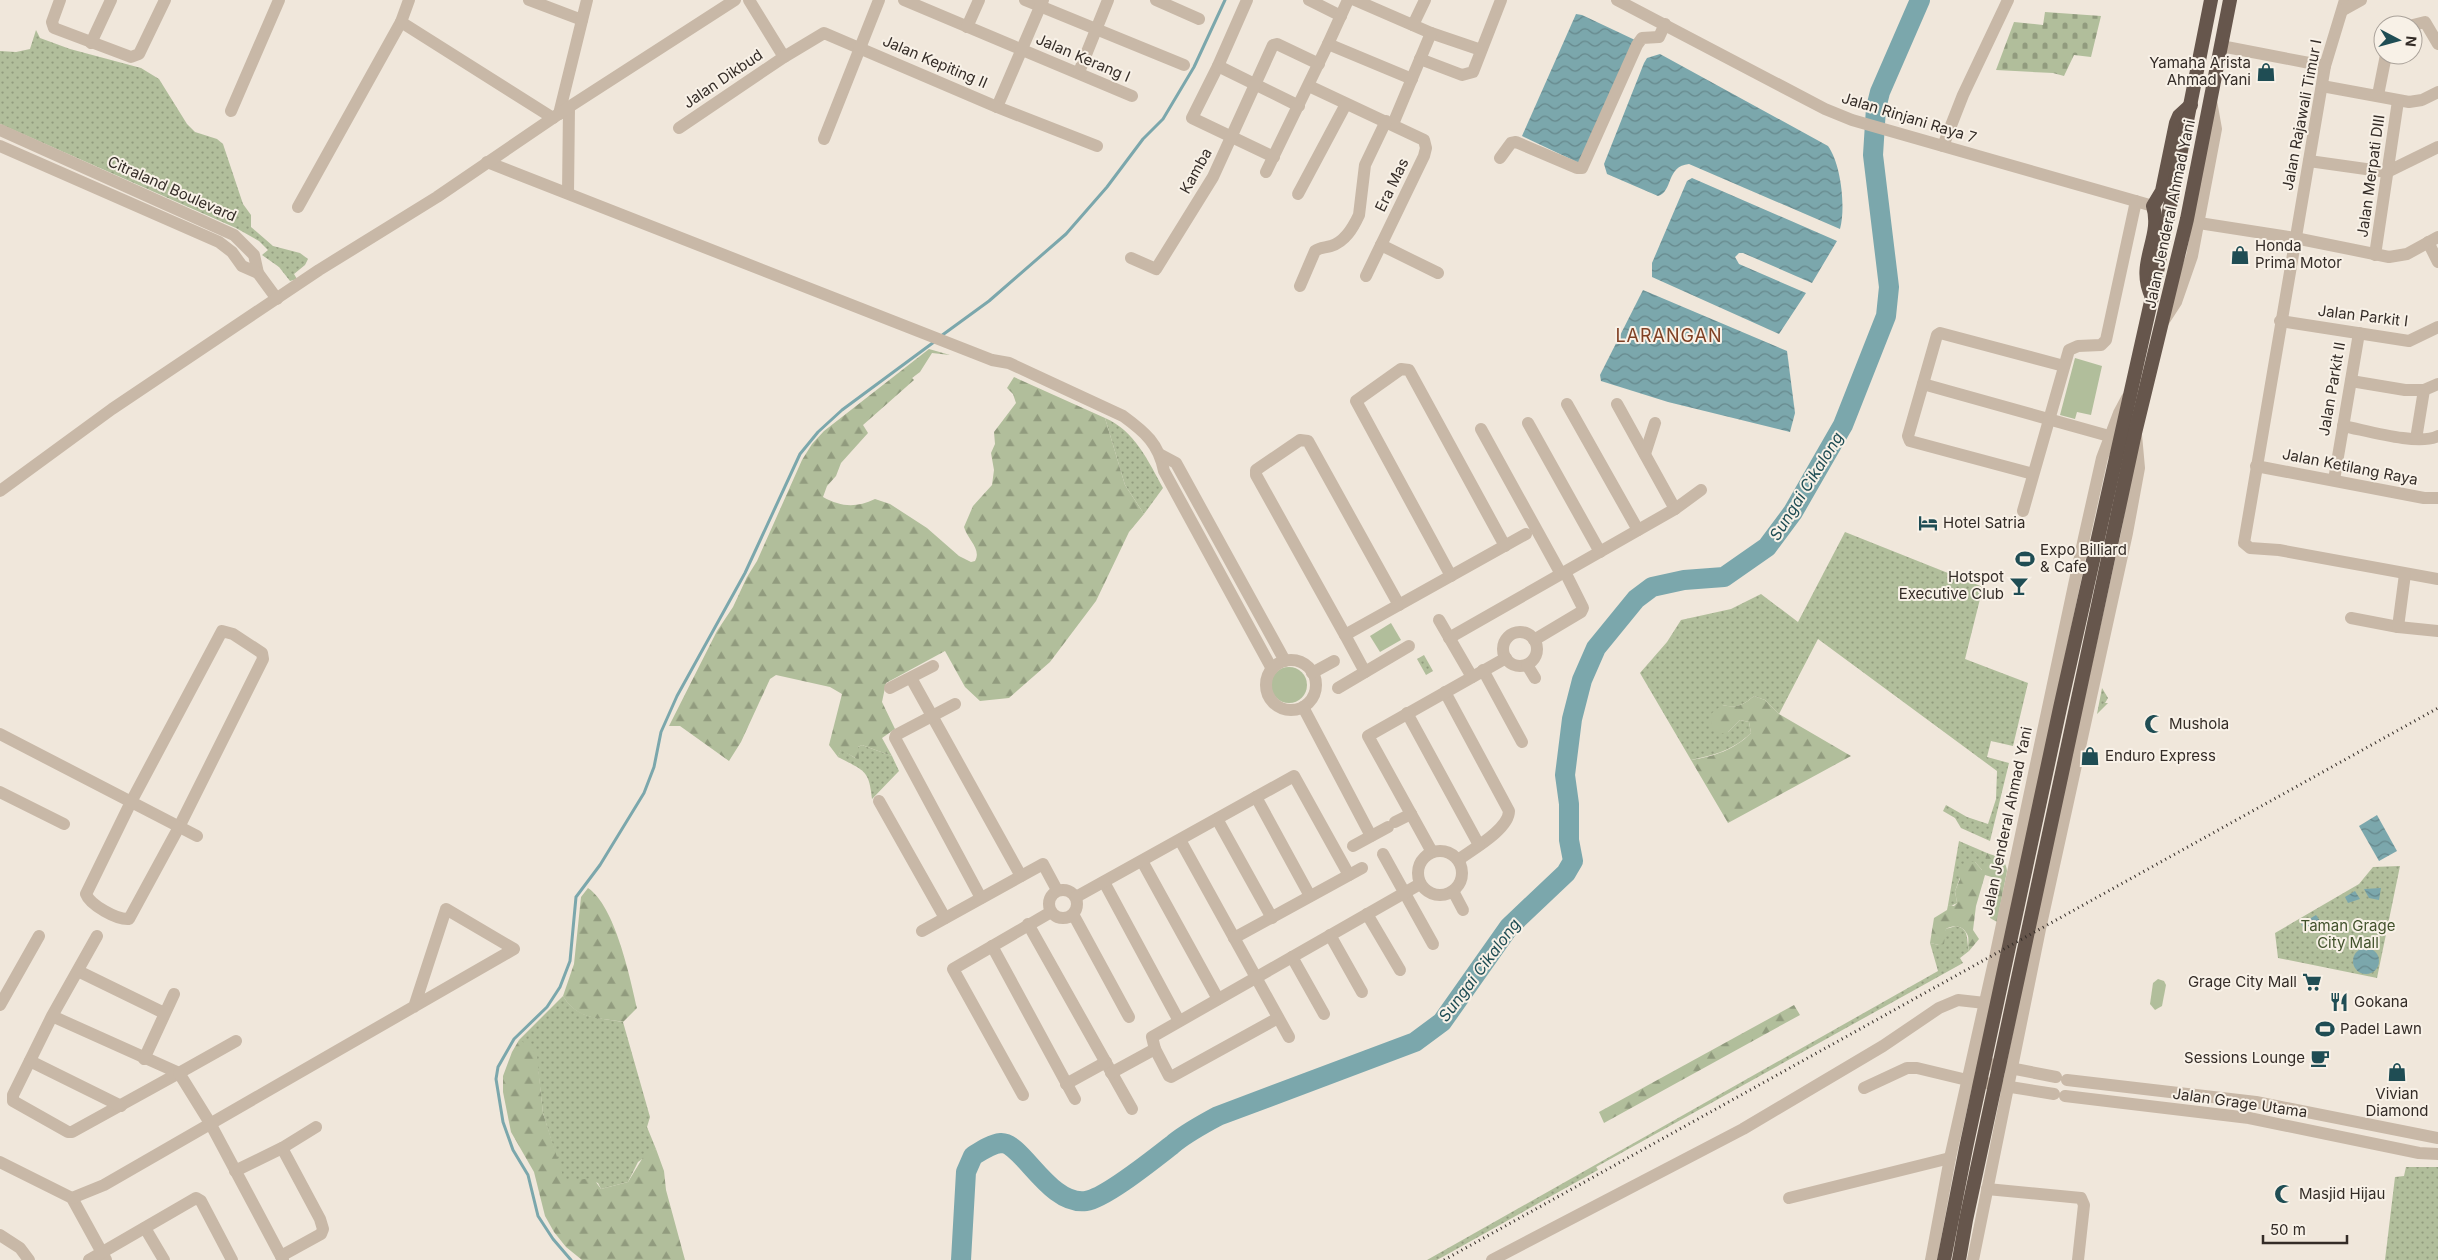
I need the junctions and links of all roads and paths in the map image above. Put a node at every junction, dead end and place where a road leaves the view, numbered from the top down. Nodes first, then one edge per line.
1 (60, 0) edge
2 (111, 0) edge
3 (165, 0) edge
4 (278, 0) edge
5 (409, 0) edge
6 (529, 0) edge
7 (588, 0) edge
8 (735, 0) edge
9 (749, 0) edge
10 (879, 0) edge
11 (979, 0) edge
12 (1025, 0) edge
13 (1108, 0) edge
14 (1156, 0) edge
15 (1247, 0) edge
16 (1309, 0) edge
17 (1348, 0) edge
18 (1355, 0) edge
19 (1425, 0) edge
20 (1500, 0) edge
21 (1617, 0) edge
22 (2008, 0) edge
23 (2211, 0) edge
24 (2230, 0) edge
25 (2361, 0) edge
26 (911, 1) edge
27 (1042, 3) edge
28 (1637, 4) edge
29 (2344, 5) edge
30 (1341, 16) junction
31 (1198, 19) dead end
32 (582, 20) junction
33 (401, 22) junction
34 (2433, 23) edge
35 (1665, 24) junction
36 (1413, 25) junction
37 (968, 27) junction
38 (1096, 28) junction
39 (1432, 33) junction
40 (91, 43) junction
41 (1328, 44) junction
42 (2438, 44) edge
43 (2222, 46) junction
44 (860, 47) junction
45 (1022, 49) junction
46 (1481, 50) junction
47 (784, 57) junction
48 (1420, 59) junction
49 (1319, 64) junction
50 (1184, 65) dead end
51 (2384, 65) edge
52 (1218, 66) junction
53 (2325, 66) junction
54 (1079, 72) junction
55 (1412, 79) junction
56 (1255, 83) junction
57 (1309, 86) junction
58 (2322, 86) junction
59 (2438, 92) edge
60 (2378, 95) junction
61 (1132, 96) dead end
62 (2211, 99) junction
63 (2398, 101) junction
64 (1346, 104) junction
65 (2191, 104) junction
66 (1299, 106) junction
67 (997, 107) junction
68 (231, 111) dead end
69 (560, 113) junction
70 (1389, 123) junction
71 (680, 128) dead end
72 (0, 130) edge
73 (1231, 137) junction
74 (824, 138) dead end
75 (0, 146) edge
76 (1097, 146) dead end
77 (1943, 146) junction
78 (2438, 147) edge
79 (1274, 157) junction
80 (1500, 158) dead end
81 (2309, 161) junction
82 (487, 162) junction
83 (80, 166) junction
84 (1266, 172) dead end
85 (2387, 172) junction
86 (75, 179) junction
87 (568, 193) junction
88 (1298, 194) dead end
89 (2145, 204) junction
90 (298, 207) dead end
91 (2199, 223) junction
92 (2295, 238) junction
93 (2433, 240) edge
94 (1380, 245) junction
95 (2375, 255) junction
96 (1131, 258) dead end
97 (2438, 262) edge
98 (258, 273) junction
99 (1438, 274) dead end
100 (1366, 276) dead end
101 (1300, 286) dead end
102 (2152, 297) junction
103 (277, 299) junction
104 (2280, 321) junction
105 (2162, 324) junction
106 (2438, 327) edge
107 (2359, 333) junction
108 (2064, 366) junction
109 (2351, 381) junction
110 (1923, 384) junction
111 (2438, 384) edge
112 (2424, 390) junction
113 (2130, 393) junction
114 (1567, 404) dead end
115 (1617, 404) dead end
116 (2048, 420) junction
117 (1655, 422) dead end
118 (1528, 423) dead end
119 (2342, 426) junction
120 (1481, 429) dead end
121 (2135, 433) junction
122 (2100, 434) junction
123 (2438, 436) edge
124 (2416, 439) junction
125 (1645, 454) junction
126 (1161, 455) junction
127 (2256, 466) junction
128 (2033, 474) junction
129 (2334, 480) junction
130 (1701, 490) dead end
131 (0, 492) edge
132 (2438, 498) edge
133 (1675, 509) junction
134 (2023, 511) dead end
135 (1638, 530) junction
136 (1526, 534) dead end
137 (1505, 546) junction
138 (1600, 552) junction
139 (1563, 573) junction
140 (2405, 574) junction
141 (1451, 576) junction
142 (2438, 579) edge
143 (1399, 604) junction
144 (2351, 618) dead end
145 (1439, 620) dead end
146 (2398, 627) junction
147 (2438, 631) edge
148 (1345, 635) junction
149 (1449, 638) junction
150 (1534, 640) junction
151 (1409, 646) dead end
152 (1353, 649) junction
153 (1506, 658) junction
154 (1285, 661) junction
155 (1527, 665) junction
156 (933, 666) dead end
157 (1272, 669) junction
158 (1483, 670) junction
159 (1365, 672) junction
160 (1312, 673) junction
161 (1472, 677) junction
162 (910, 678) junction
163 (1535, 678) dead end
164 (890, 688) dead end
165 (1338, 688) dead end
166 (1446, 692) junction
167 (955, 704) dead end
168 (1303, 707) junction
169 (1407, 713) junction
170 (932, 716) junction
171 (0, 734) edge
172 (1522, 742) dead end
173 (0, 792) edge
174 (1256, 798) junction
175 (879, 801) dead end
176 (131, 802) junction
177 (1411, 814) junction
178 (1217, 819) junction
179 (64, 824) dead end
180 (2022, 826) junction
181 (179, 827) junction
182 (2061, 834) junction
183 (196, 836) dead end
184 (1371, 836) junction
185 (1180, 840) junction
186 (1479, 845) junction
187 (1346, 850) junction
188 (1432, 852) junction
189 (1383, 854) dead end
190 (1458, 860) junction
191 (1142, 861) junction
192 (1362, 868) dead end
193 (1349, 875) junction
194 (1021, 876) junction
195 (1104, 882) junction
196 (1420, 884) junction
197 (1057, 890) junction
198 (1453, 891) junction
199 (1406, 892) junction
200 (1310, 896) junction
201 (1076, 897) junction
202 (982, 898) junction
203 (1463, 910) dead end
204 (1051, 912) junction
205 (1073, 914) junction
206 (1367, 914) junction
207 (945, 918) junction
208 (1272, 918) junction
209 (1028, 924) junction
210 (922, 931) dead end
211 (1330, 935) junction
212 (39, 936) dead end
213 (96, 936) dead end
214 (1234, 938) junction
215 (1433, 944) dead end
216 (992, 946) junction
217 (1292, 957) junction
218 (1400, 970) dead end
219 (78, 972) junction
220 (1256, 978) junction
221 (4, 989) edge
222 (1362, 992) dead end
223 (174, 994) dead end
224 (1218, 999) junction
225 (1985, 1003) junction
226 (0, 1005) edge
227 (414, 1007) junction
228 (164, 1013) junction
229 (1324, 1014) dead end
230 (52, 1016) junction
231 (1129, 1017) dead end
232 (1278, 1018) junction
233 (1179, 1021) junction
234 (1289, 1037) dead end
235 (236, 1041) dead end
236 (1155, 1049) junction
237 (144, 1058) junction
238 (30, 1061) junction
239 (1971, 1061) junction
240 (1109, 1067) junction
241 (2012, 1069) junction
242 (179, 1073) junction
243 (1967, 1080) junction
244 (2067, 1080) junction
245 (1066, 1084) junction
246 (2009, 1087) junction
247 (1864, 1088) dead end
248 (2182, 1094) junction
249 (1022, 1095) dead end
250 (2065, 1096) junction
251 (1075, 1099) dead end
252 (120, 1106) junction
253 (1132, 1109) dead end
254 (2180, 1110) junction
255 (210, 1122) junction
256 (316, 1127) dead end
257 (2438, 1138) edge
258 (282, 1148) junction
259 (2438, 1154) edge
260 (1950, 1158) junction
261 (0, 1162) edge
262 (235, 1171) junction
263 (1987, 1190) junction
264 (72, 1198) junction
265 (1788, 1198) dead end
266 (145, 1228) junction
267 (0, 1235) edge
268 (104, 1256) edge
269 (282, 1258) edge
270 (29, 1260) edge
271 (90, 1260) edge
272 (164, 1260) edge
273 (232, 1260) edge
274 (1492, 1260) edge
275 (1931, 1260) edge
276 (1944, 1260) edge
277 (1959, 1260) edge
278 (1973, 1260) edge
279 (2078, 1260) edge

1 - 40 street
2 - 40 street
3 - 40 street
4 - 68 street
5 - 33 street
6 - 32 street
7 - 32 street
8 - 69 street
9 - 47 street, Jalan Dikbud
10 - 44 street
11 - 37 street
12 - 27 street
13 - 38 street
14 - 31 street
15 - 52 street
16 - 30 street
17 - 30 street
18 - 36 street
19 - 36 street
20 - 46 street
21 - 28 street, Jalan Rinjani Raya 7
22 - 77 street
23 - 65 highway, Jalan Jenderal Ahmad Yani
24 - 43 highway, Jalan Jenderal Ahmad Yani
25 - 29 street
26 - 37 street, Jalan Kerang I
27 - 38 street
27 - 45 street
28 - 35 street, Jalan Rinjani Raya 7
29 - 53 street, Jalan Rajawali Timur I
30 - 41 street
32 - 69 street
33 - 69 street
33 - 90 street
34 - 42 street
35 - 77 street, Jalan Rinjani Raya 7
35 - 80 street
36 - 39 street
37 - 45 street, Jalan Kerang I
38 - 50 street
38 - 54 street
39 - 46 street
39 - 48 street
41 - 49 street
41 - 55 street
43 - 53 street
43 - 62 highway, Jalan Jenderal Ahmad Yani
44 - 47 street, Jalan Dikbud
44 - 67 street, Jalan Kepiting II
44 - 74 street
45 - 54 street, Jalan Kerang I
45 - 67 street
46 - 48 street
47 - 71 street, Jalan Dikbud
48 - 55 street
49 - 56 street, Kamba
49 - 57 street
51 - 60 street
52 - 56 street
52 - 73 street
53 - 58 street, Jalan Rajawali Timur I
54 - 61 street, Jalan Kerang I
55 - 70 street
56 - 66 street
56 - 73 street, Kamba
57 - 64 street
57 - 66 street
58 - 60 street
58 - 81 street, Jalan Rajawali Timur I
59 - 63 street
60 - 63 street
62 - 91 street
62 - 105 highway, Jalan Jenderal Ahmad Yani
63 - 85 street, Jalan Merpati DIII
64 - 70 street
64 - 88 street
65 - 89 highway
65 - 102 highway, Jalan Jenderal Ahmad Yani
66 - 79 street
67 - 76 street, Jalan Kepiting II
69 - 82 street
69 - 87 street
70 - 94 street, Era Mas
70 - 101 street
72 - 83 street, Citraland Boulevard
73 - 79 street
73 - 96 street, Kamba
75 - 86 street, Citraland Boulevard
77 - 89 street, Jalan Rinjani Raya 7
78 - 85 street
79 - 84 street
81 - 85 street
81 - 92 street, Jalan Rajawali Timur I
82 - 87 street
82 - 103 street
83 - 86 street
83 - 98 street, Citraland Boulevard
85 - 95 street, Jalan Merpati DIII
86 - 98 street, Citraland Boulevard
87 - 126 street
89 - 102 highway
89 - 108 street
91 - 92 street
91 - 105 street
92 - 95 street
92 - 104 street, Jalan Rajawali Timur I
93 - 95 street
93 - 97 street
94 - 99 street
94 - 100 street, Era Mas
98 - 103 street, Citraland Boulevard
102 - 113 highway, Jalan Jenderal Ahmad Yani
103 - 131 street
104 - 107 street, Jalan Parkit I
104 - 127 street, Jalan Rajawali Timur I
105 - 121 highway, Jalan Jenderal Ahmad Yani
106 - 107 street, Jalan Parkit I
107 - 109 street, Jalan Parkit II
108 - 110 street
108 - 116 street
109 - 112 street
109 - 119 street, Jalan Parkit II
110 - 116 street
110 - 128 street
111 - 112 street
112 - 124 street
113 - 122 street, Jalan Jenderal Ahmad Yani
113 - 276 highway, Jalan Jenderal Ahmad Yani
114 - 135 street
115 - 125 street
116 - 122 street
116 - 128 street
117 - 125 street
118 - 138 street
119 - 124 street
119 - 129 street, Jalan Parkit II
120 - 139 street
121 - 182 street, Jalan Jenderal Ahmad Yani
121 - 277 highway, Jalan Jenderal Ahmad Yani
122 - 180 street, Jalan Jenderal Ahmad Yani
123 - 124 street
125 - 133 street
126 - 154 street
126 - 157 street
127 - 129 street, Jalan Ketilang Raya
127 - 140 street, Jalan Rajawali Timur I
128 - 134 street
129 - 132 street, Jalan Ketilang Raya
130 - 133 street
133 - 135 street
135 - 138 street
136 - 137 street
137 - 141 street
137 - 141 street
138 - 139 street
139 - 149 street
139 - 150 street
140 - 142 street
140 - 146 street
141 - 143 street
143 - 148 street
143 - 148 street
144 - 146 street
145 - 149 street
146 - 147 street
148 - 152 street
149 - 161 street
150 - 153 street
150 - 155 street
151 - 159 street
152 - 159 street
152 - 160 street
153 - 155 street
153 - 158 street
154 - 157 street
154 - 160 street
155 - 163 street
156 - 162 street
157 - 168 street
158 - 161 street
158 - 172 street
159 - 165 street
160 - 168 street
161 - 166 street
162 - 164 street
162 - 170 street
166 - 169 street
166 - 186 street
167 - 170 street
168 - 184 street
169 - 177 street
169 - 186 street
170 - 194 street
170 - 202 street
171 - 176 street
173 - 179 street
174 - 178 street
174 - 187 street
174 - 200 street
175 - 207 street
176 - 181 street
176 - 181 street
176 - 181 street
177 - 184 street
177 - 188 street
178 - 185 street
178 - 208 street
180 - 182 street
180 - 225 street, Jalan Jenderal Ahmad Yani
181 - 183 street
182 - 241 street, Jalan Jenderal Ahmad Yani
184 - 187 street
185 - 191 street
185 - 214 street
186 - 190 street
187 - 193 street
188 - 190 street
188 - 196 street
189 - 199 street
190 - 198 street
191 - 195 street
191 - 224 street
192 - 193 street
193 - 200 street
194 - 197 street
194 - 202 street
195 - 201 street
195 - 233 street
196 - 198 street
196 - 199 street
197 - 201 street
197 - 204 street
198 - 203 street
199 - 206 street
199 - 215 street
200 - 208 street
201 - 205 street
202 - 207 street
204 - 205 street
204 - 209 street
205 - 231 street
206 - 211 street
206 - 218 street
207 - 210 street
208 - 214 street
209 - 216 street
209 - 240 street
211 - 217 street
211 - 222 street
212 - 221 street
213 - 219 street
214 - 220 street
216 - 245 street
216 - 249 street
217 - 220 street
217 - 229 street
219 - 228 street
219 - 230 street
220 - 224 street
220 - 232 street
221 - 226 street
223 - 228 street
224 - 233 street
225 - 239 street, Jalan Jenderal Ahmad Yani
225 - 274 street
227 - 227 street
227 - 255 street
228 - 237 street
230 - 237 street
230 - 238 street
232 - 234 street
232 - 236 street
233 - 236 street
235 - 242 street
236 - 240 street
237 - 242 street
238 - 252 street
238 - 252 street
239 - 241 street, Jalan Grage Utama
239 - 243 street, Jalan Jenderal Ahmad Yani
240 - 245 street
240 - 253 street
241 - 244 street, Jalan Grage Utama
241 - 246 street, Jalan Jenderal Ahmad Yani
242 - 252 street
242 - 255 street
243 - 246 street, Jalan Grage Utama
243 - 247 street, Jalan Grage Utama
243 - 260 street, Jalan Jenderal Ahmad Yani
244 - 248 street, Jalan Grage Utama
244 - 250 street
245 - 251 street
246 - 250 street, Jalan Grage Utama
246 - 263 street, Jalan Jenderal Ahmad Yani
248 - 254 street
248 - 257 street, Jalan Grage Utama
250 - 254 street, Jalan Grage Utama
254 - 259 street, Jalan Grage Utama
255 - 262 street
255 - 264 street
256 - 258 street
258 - 262 street
258 - 269 street
260 - 265 street
260 - 275 street, Jalan Jenderal Ahmad Yani
261 - 264 street
262 - 269 street
263 - 278 street, Jalan Jenderal Ahmad Yani
263 - 279 street
264 - 268 street
266 - 268 street
266 - 272 street
266 - 273 street
267 - 270 street
268 - 271 street

